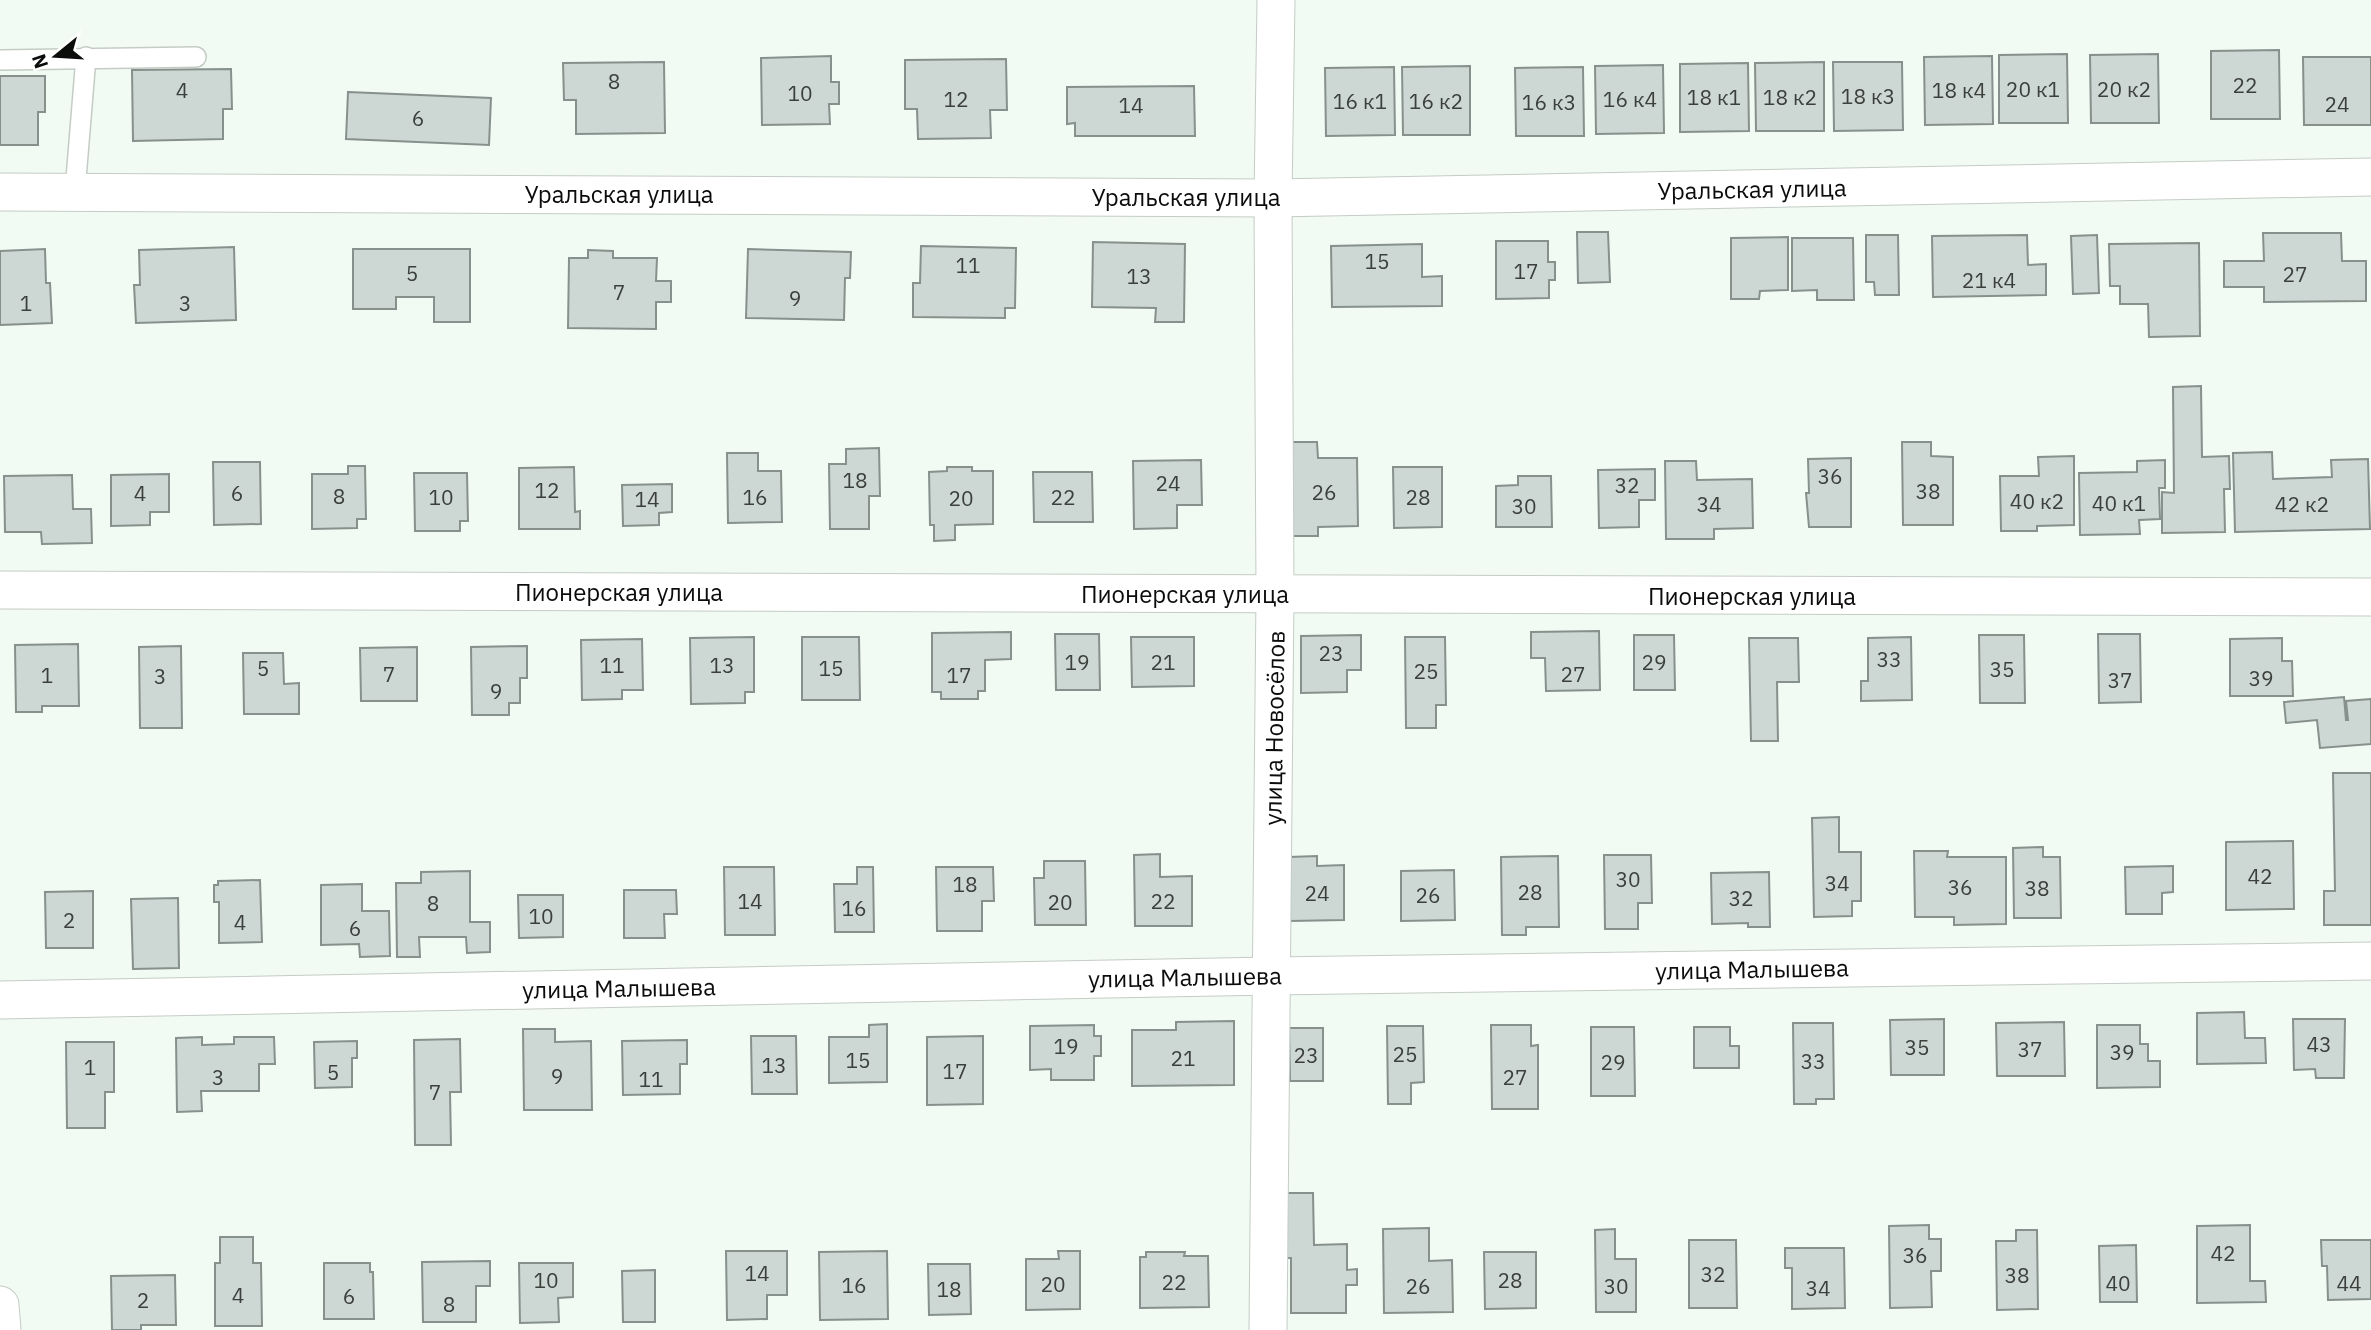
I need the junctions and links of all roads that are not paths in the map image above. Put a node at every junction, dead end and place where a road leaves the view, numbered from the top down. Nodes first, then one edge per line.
1 (1276, 0) edge
2 (86, 57) junction
3 (196, 57) dead end
4 (0, 60) edge
5 (2371, 177) edge
6 (75, 191) junction
7 (0, 192) edge
8 (1273, 198) junction
9 (0, 590) edge
10 (1275, 594) junction
11 (2371, 597) edge
12 (2371, 961) edge
13 (1271, 976) junction
14 (0, 1000) edge
15 (0, 1305) edge
16 (2, 1330) edge
17 (1268, 1330) edge

1 - 8 street, улица Новосёлов
2 - 3 lane
2 - 4 lane
2 - 6 lane
5 - 8 street, Уральская улица
6 - 7 street, Уральская улица
6 - 8 street, Уральская улица
8 - 10 street, улица Новосёлов
9 - 10 street, Пионерская улица
10 - 11 street, Пионерская улица
10 - 13 street, улица Новосёлов
12 - 13 street, улица Малышева
13 - 14 street, улица Малышева
13 - 17 street, улица Новосёлов
15 - 16 street

